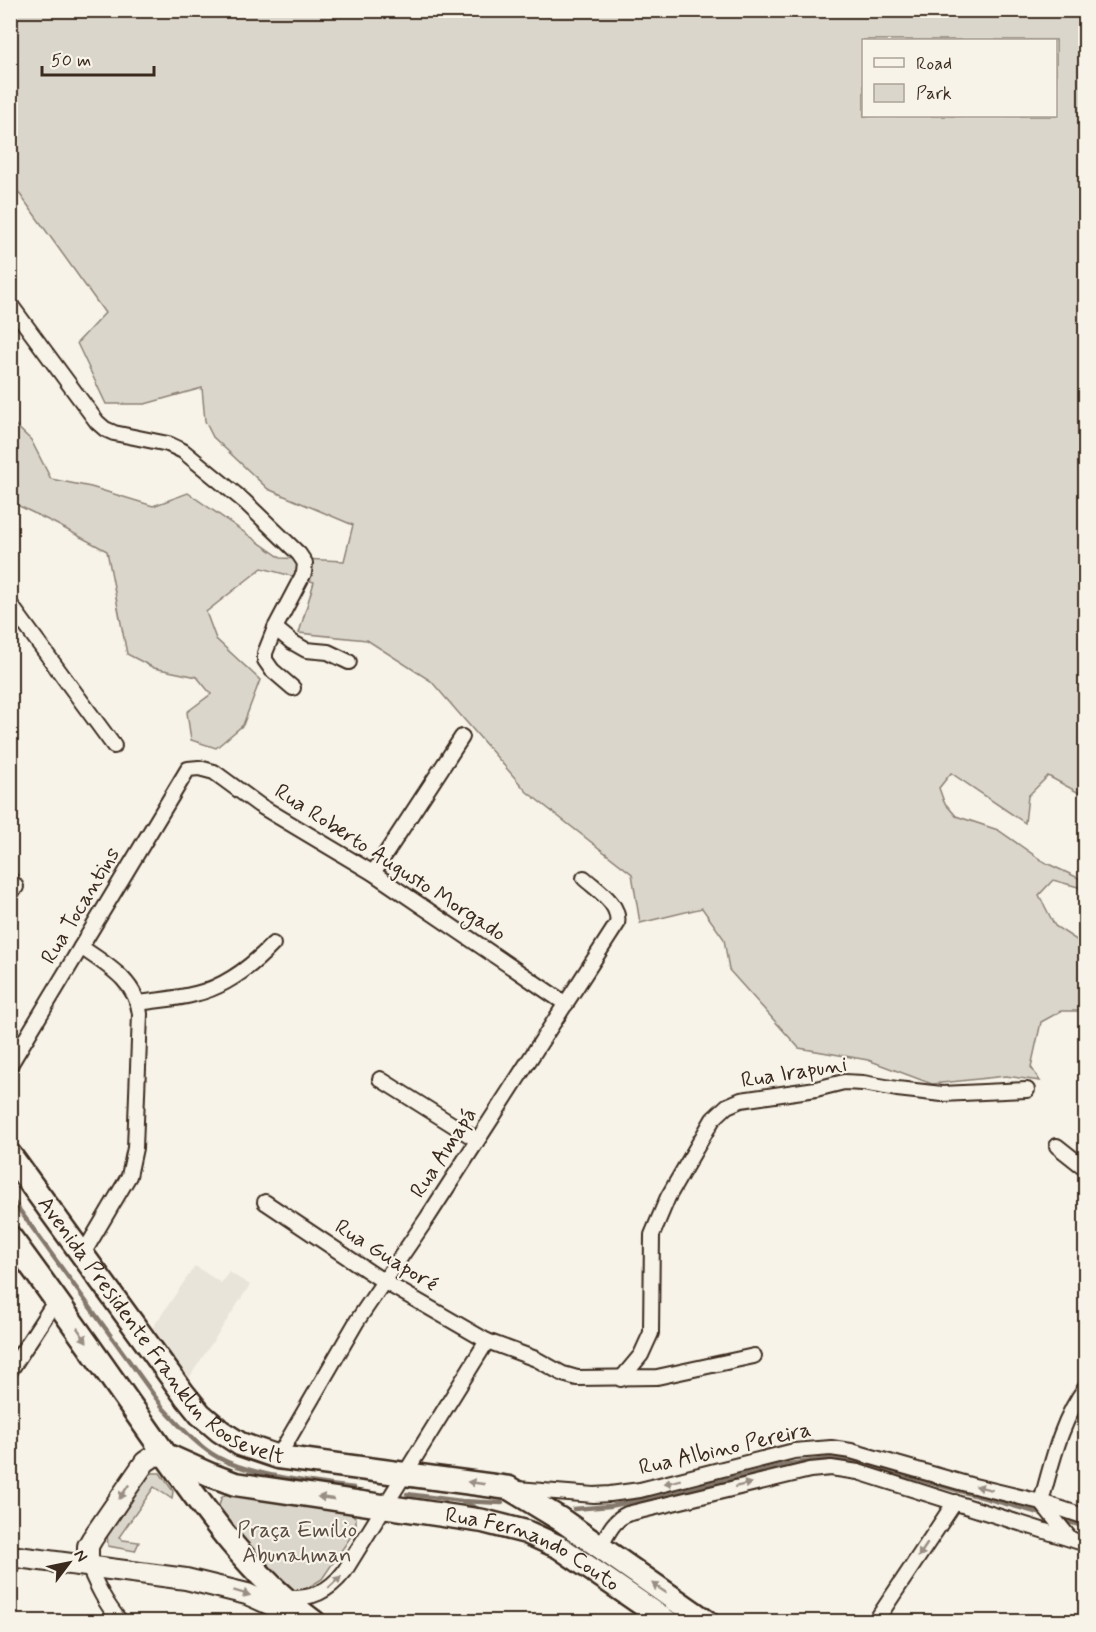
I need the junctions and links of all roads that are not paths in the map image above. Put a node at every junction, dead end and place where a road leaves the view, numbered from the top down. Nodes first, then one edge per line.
1 (10, 304) edge
2 (10, 604) edge
3 (275, 628) junction
4 (349, 662) dead end
5 (293, 688) dead end
6 (462, 737) dead end
7 (114, 746) dead end
8 (188, 769) joint
9 (373, 873) junction
10 (584, 878) dead end
11 (273, 944) dead end
12 (81, 947) junction
13 (139, 1003) junction
14 (566, 1004) junction
15 (10, 1065) edge
16 (380, 1079) dead end
17 (1027, 1090) dead end
18 (477, 1140) junction
19 (1057, 1146) dead end
20 (10, 1155) edge
21 (1086, 1166) edge
22 (265, 1202) dead end
23 (10, 1237) edge
24 (83, 1254) junction
25 (383, 1281) junction
26 (56, 1300) junction
27 (487, 1341) junction
28 (754, 1356) dead end
29 (10, 1371) edge
30 (621, 1379) junction
31 (1086, 1387) edge
32 (166, 1455) junction
33 (278, 1457) junction
34 (338, 1465) junction
35 (406, 1473) junction
36 (235, 1484) junction
37 (509, 1488) junction
38 (955, 1502) junction
39 (384, 1506) junction
40 (1044, 1507) junction
41 (1086, 1517) edge
42 (216, 1524) junction
43 (1079, 1542) edge
44 (600, 1547) junction
45 (10, 1556) edge
46 (88, 1565) junction
47 (274, 1590) junction
48 (121, 1622) edge
49 (309, 1622) edge
50 (314, 1622) edge
51 (668, 1622) edge
52 (707, 1622) edge
53 (875, 1622) edge

1 - 3 street
2 - 7 street
3 - 4 street
3 - 5 street
6 - 9 street
8 - 9 street, Rua Roberto Augusto Morgado
8 - 12 street, Rua Tocantins
9 - 14 street, Rua Roberto Augusto Morgado
10 - 14 street, Rua Amapá
11 - 13 street
12 - 13 street
12 - 15 street, Rua Tocantins
13 - 24 street
14 - 18 street, Rua Amapá
16 - 18 street
17 - 30 street, Rua Irapuni
18 - 25 street, Rua Amapá
19 - 21 street
20 - 24 main road, Avenida Presidente Franklin Roosevelt
22 - 25 street, Rua Guaporé
23 - 26 main road
24 - 33 main road, Avenida Presidente Franklin Roosevelt
25 - 27 street, Rua Guaporé
25 - 33 street, Rua Amapá
26 - 29 street
26 -> 32 main road
27 - 30 street, Rua Guaporé
27 - 35 street
28 - 30 street, Rua Guaporé
31 - 40 street
32 - 36 main road
32 - 42 main road
32 -> 46 main road
33 - 34 main road, Avenida Presidente Franklin Roosevelt
34 - 35 main road, Rua Fernando Couto
34 - 39 main road
37 -> 35 main road, Rua Fernando Couto
35 - 39 street
39 -> 36 main road
36 - 42 main road
40 -> 37 street, Rua Albino Pereira
37 - 44 main road, Rua Fernando Couto
38 - 43 street, Rua Albino Pereira
44 -> 38 street, Rua Albino Pereira
38 -> 53 street
47 -> 39 street
39 - 51 main road, Rua Fernando Couto
40 - 41 street, Rua Albino Pereira
40 - 43 street
42 - 47 main road
52 -> 44 main road, Rua Fernando Couto
45 - 46 main road
46 - 48 street
46 -> 49 main road
47 - 50 main road

